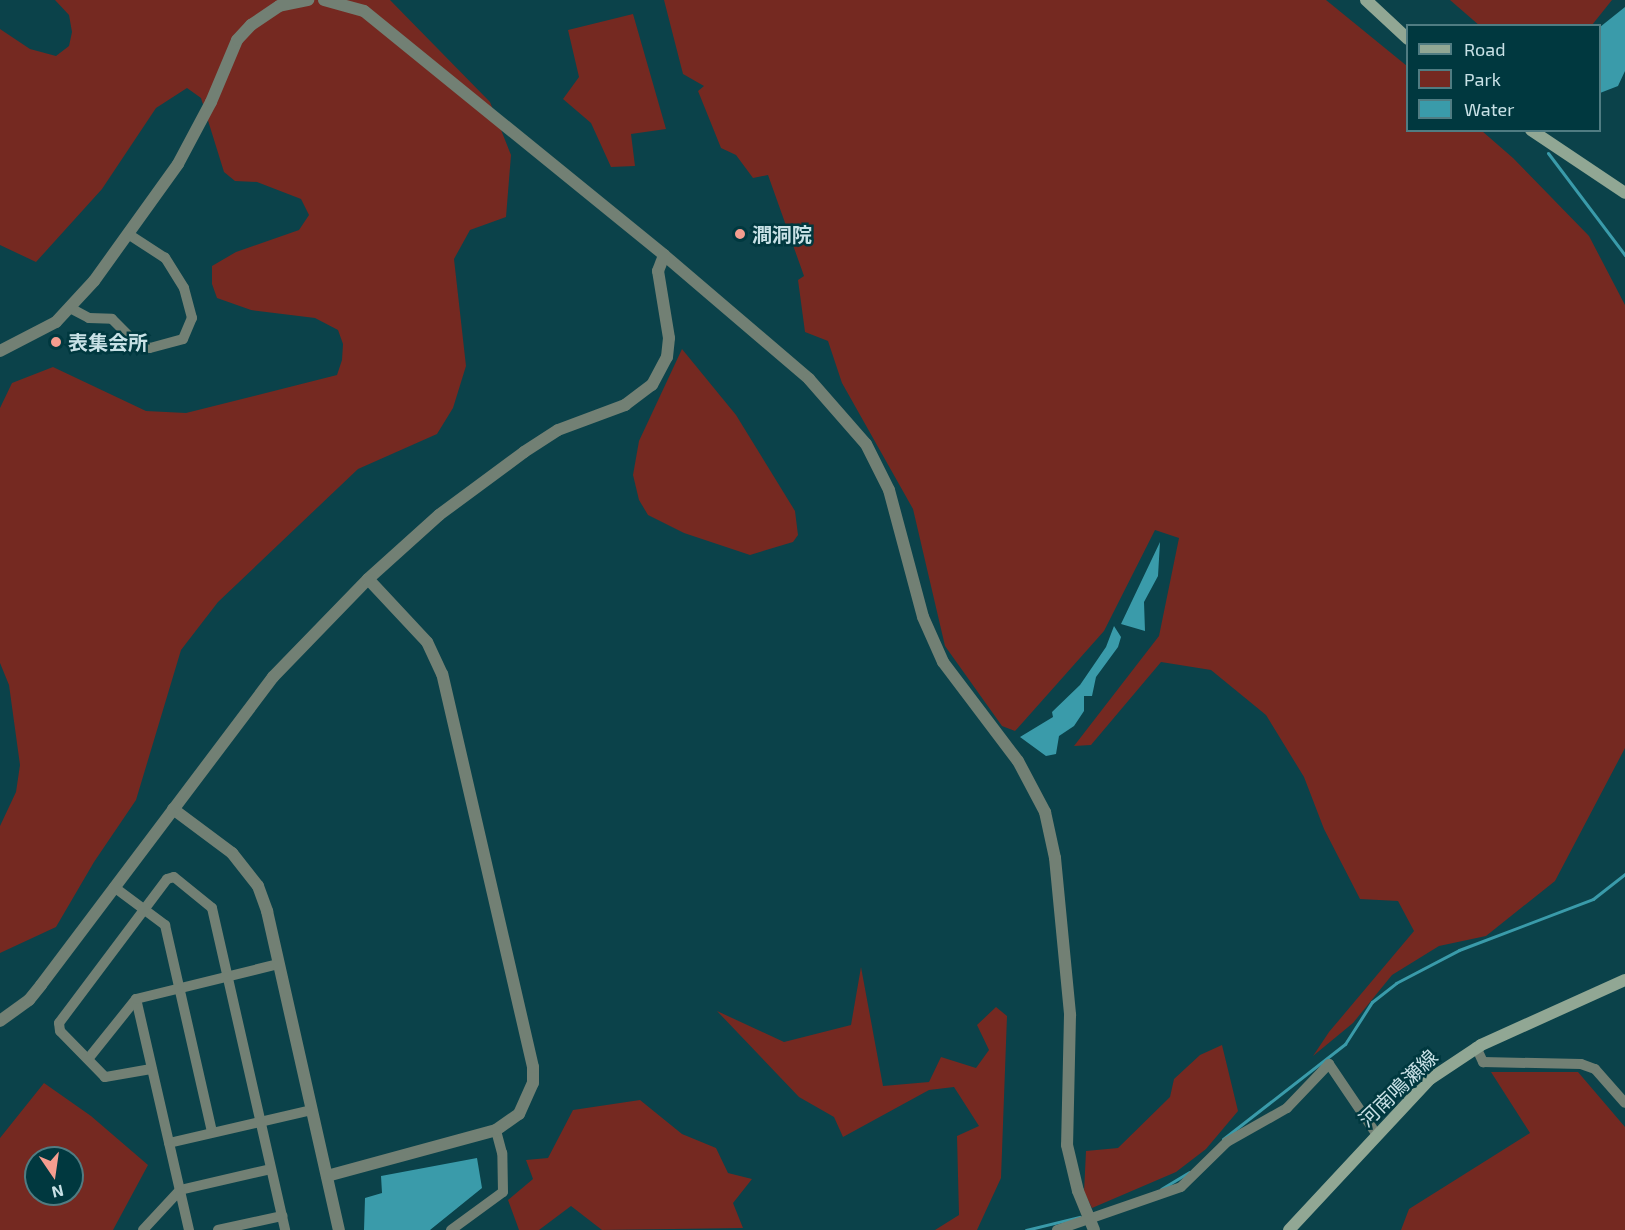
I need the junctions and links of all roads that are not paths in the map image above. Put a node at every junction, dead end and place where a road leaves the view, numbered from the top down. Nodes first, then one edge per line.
1 (308, 0) edge
2 (324, 0) edge
3 (1366, 0) edge
4 (1406, 38) edge
5 (1534, 132) edge
6 (1625, 193) edge
7 (128, 234) junction
8 (664, 255) junction
9 (72, 309) junction
10 (0, 351) edge
11 (368, 579) junction
12 (173, 809) junction
13 (114, 887) junction
14 (145, 909) junction
15 (279, 964) junction
16 (228, 975) junction
17 (1625, 980) edge
18 (178, 986) junction
19 (136, 999) junction
20 (0, 1021) edge
21 (1476, 1047) junction
22 (88, 1059) junction
23 (151, 1069) junction
24 (1625, 1103) edge
25 (312, 1110) junction
26 (261, 1122) junction
27 (496, 1130) junction
28 (212, 1132) junction
29 (1377, 1135) junction
30 (169, 1143) junction
31 (271, 1168) junction
32 (327, 1176) junction
33 (180, 1190) junction
34 (282, 1216) junction
35 (1093, 1226) edge
36 (143, 1230) edge
37 (189, 1230) edge
38 (218, 1230) edge
39 (285, 1230) edge
40 (339, 1230) edge
41 (451, 1230) edge
42 (1057, 1230) edge
43 (1289, 1230) edge

1 - 7 street
2 - 8 street
3 - 4 main road
5 - 6 main road
7 - 9 street
7 - 9 street
8 - 11 street
8 - 35 street
9 - 10 street
11 - 12 street
11 - 27 street
12 - 13 street
12 - 15 street
13 - 14 street
13 - 20 street
14 - 16 street
14 - 18 street
14 - 22 street
15 - 16 street
15 - 25 street
16 - 18 street
16 - 26 street
17 - 21 main road, 河南鳴瀬線
18 - 19 street
18 - 28 street
19 - 22 street
19 - 23 street
21 - 24 street
21 - 29 main road, 河南鳴瀬線
22 - 23 street
23 - 30 street
25 - 26 street
25 - 32 street
26 - 28 street
26 - 31 street
27 - 32 street
27 - 41 street
28 - 30 street
29 - 35 street
29 - 43 main road, 河南鳴瀬線
30 - 33 street
31 - 33 street
31 - 34 street
32 - 40 street
33 - 36 street
33 - 37 street
34 - 38 street
34 - 39 street
35 - 42 street

